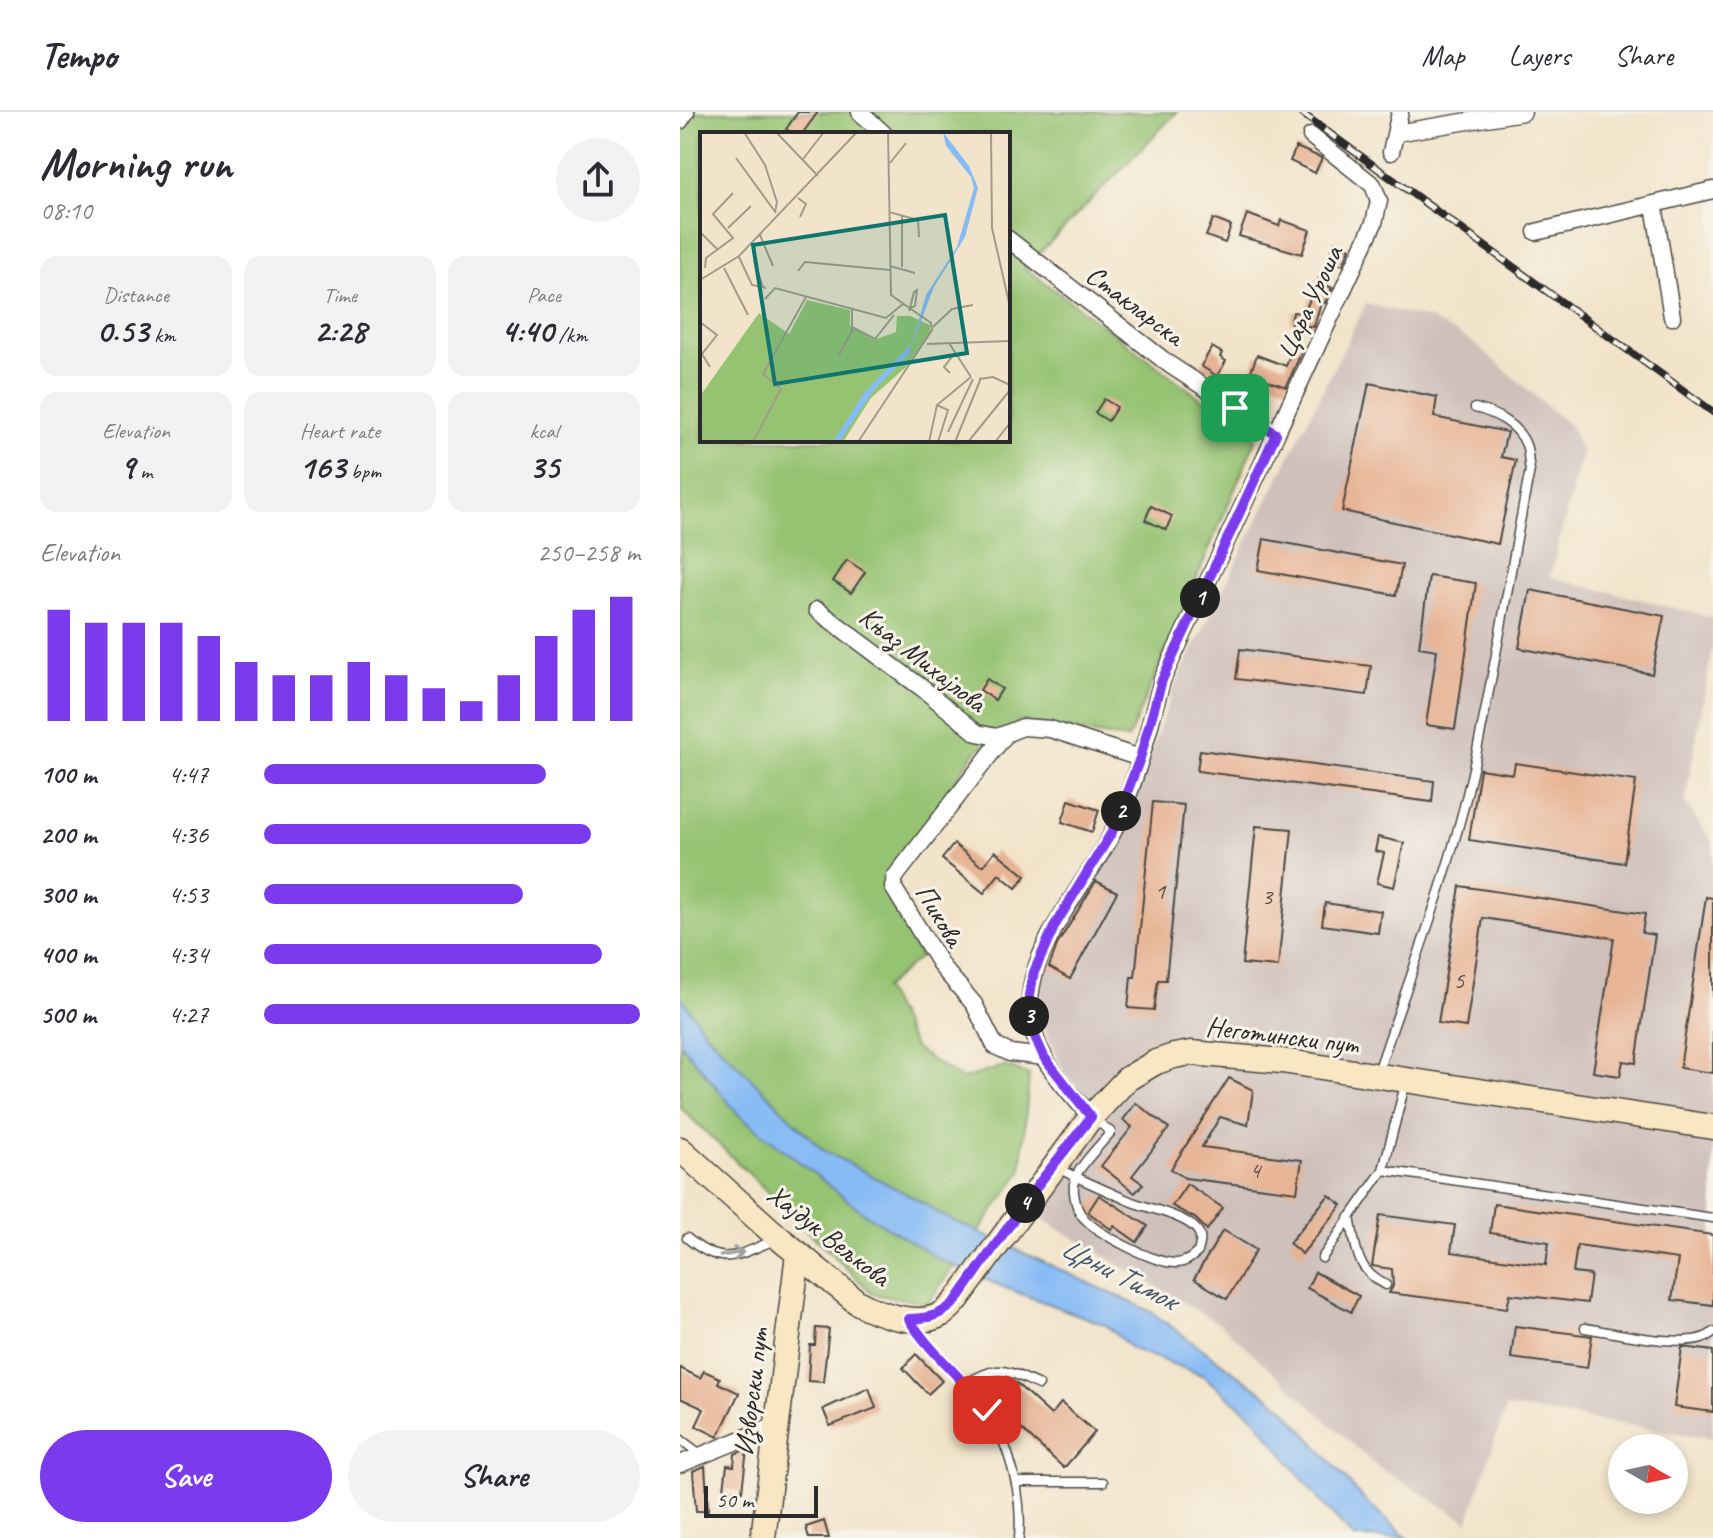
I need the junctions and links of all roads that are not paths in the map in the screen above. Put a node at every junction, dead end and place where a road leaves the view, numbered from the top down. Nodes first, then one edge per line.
1 (686, 112) edge
2 (860, 112) edge
3 (1400, 112) edge
4 (1523, 112) edge
5 (680, 121) edge
6 (882, 132) edge
7 (1396, 133) junction
8 (1311, 136) dead end
9 (1391, 152) dead end
10 (1713, 190) edge
11 (1654, 205) junction
12 (1536, 232) dead end
13 (1010, 241) edge
14 (1672, 317) dead end
15 (1475, 408) dead end
16 (1276, 434) junction
17 (817, 610) dead end
18 (1006, 734) junction
19 (1140, 758) junction
20 (1044, 1057) junction
21 (1377, 1077) junction
22 (1406, 1081) junction
23 (1091, 1117) junction
24 (1713, 1127) edge
25 (680, 1149) edge
26 (1383, 1170) junction
27 (1047, 1174) junction
28 (1075, 1177) junction
29 (1350, 1217) junction
30 (1713, 1218) edge
31 (687, 1238) dead end
32 (788, 1246) junction
33 (1322, 1258) dead end
34 (1386, 1285) dead end
35 (956, 1301) joint
36 (909, 1319) junction
37 (1585, 1328) dead end
38 (1713, 1332) edge
39 (967, 1383) junction
40 (1039, 1385) dead end
41 (777, 1425) junction
42 (680, 1439) edge
43 (701, 1455) junction
44 (680, 1464) edge
45 (1017, 1482) junction
46 (1103, 1482) dead end
47 (763, 1538) edge
48 (1019, 1538) edge

1 - 5 street
2 - 6 street
3 - 7 street
4 - 7 street
7 - 9 street
8 - 16 street, Цара Уроша
10 - 11 street
11 - 12 street
11 - 14 street
13 - 16 street, Стакларска
15 - 21 lane
16 - 19 street, Цара Уроша
17 - 18 street, Књаз Михајлова
18 - 19 street, Књаз Михајлова
18 - 20 street, Пикова
19 - 20 street, Цара Уроша
20 - 23 street, Цара Уроша
21 - 22 street, Неготински пут
21 - 23 street, Неготински пут
22 - 24 street, Неготински пут
22 - 26 lane
23 - 27 street, Неготински пут
23 - 28 lane
25 - 32 street, Хајдук Вељкова
26 - 29 lane
26 - 30 lane
27 - 28 lane
27 - 35 street, Неготински пут
28 - 28 lane
29 - 33 lane
29 - 34 lane
31 -> 32 lane
32 - 36 street, Хајдук Вељкова
32 - 41 street, Изворски пут
35 - 36 street, Хајдук Вељкова
36 - 39 lane
37 - 38 lane
39 - 40 lane
39 - 45 lane
41 - 43 street
41 - 47 street, Изворски пут
42 - 43 lane
43 - 44 street
45 - 46 lane
45 - 48 lane

